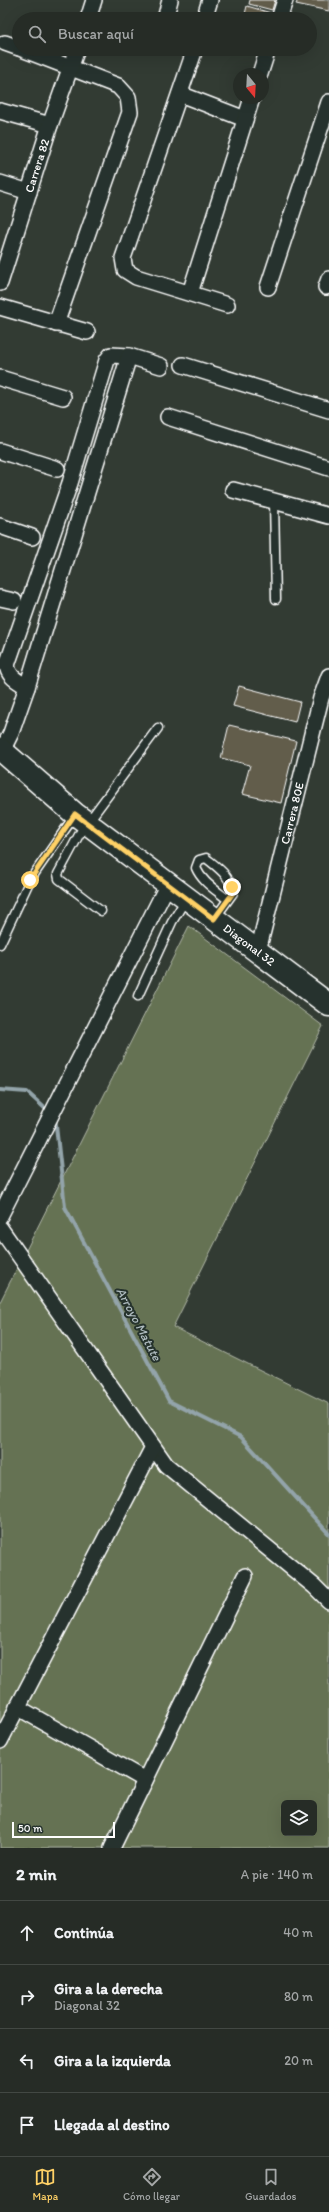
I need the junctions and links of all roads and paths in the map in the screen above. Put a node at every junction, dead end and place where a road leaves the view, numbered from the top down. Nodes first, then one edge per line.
1 (94, 0) edge
2 (170, 0) edge
3 (210, 0) edge
4 (285, 0) edge
5 (90, 12) edge
6 (167, 12) edge
7 (206, 12) edge
8 (281, 12) edge
9 (40, 56) edge
10 (75, 56) edge
11 (193, 56) edge
12 (266, 56) edge
13 (71, 67) junction
14 (262, 68) edge
15 (180, 94) junction
16 (329, 102) edge
17 (250, 104) edge
18 (0, 111) edge
19 (245, 118) junction
20 (50, 125) junction
21 (0, 183) edge
22 (29, 192) junction
23 (0, 283) edge
24 (268, 288) dead end
25 (190, 293) junction
26 (226, 305) dead end
27 (0, 307) edge
28 (56, 324) junction
29 (87, 332) dead end
30 (129, 356) junction
31 (183, 365) dead end
32 (161, 366) dead end
33 (0, 378) edge
34 (64, 397) dead end
35 (329, 410) edge
36 (168, 418) dead end
37 (0, 450) edge
38 (329, 468) edge
39 (57, 469) dead end
40 (233, 490) dead end
41 (274, 501) junction
42 (329, 516) edge
43 (0, 526) edge
44 (32, 537) dead end
45 (276, 599) dead end
46 (329, 676) edge
47 (27, 687) junction
48 (158, 728) dead end
49 (1, 750) edge
50 (82, 819) junction
51 (168, 884) junction
52 (186, 898) junction
53 (228, 900) junction
54 (100, 911) dead end
55 (214, 919) junction
56 (0, 944) edge
57 (258, 951) junction
58 (138, 996) dead end
59 (329, 1005) edge
60 (0, 1216) edge
61 (0, 1228) edge
62 (152, 1447) junction
63 (245, 1576) dead end
64 (329, 1601) edge
65 (17, 1707) junction
66 (0, 1741) edge
67 (145, 1780) junction
68 (112, 1848) edge

1 - 5 street
2 - 6 street
3 - 7 street
4 - 8 street
9 - 13 street
10 - 13 street, Carrera 82
11 - 15 street
12 - 14 street
13 - 20 street, Carrera 82
13 - 28 street
15 - 19 street
15 - 25 street
16 - 24 street
17 - 19 street
18 - 20 street
19 - 25 street
20 - 22 street, Carrera 82
21 - 22 street
22 - 23 street, Carrera 82
25 - 26 street
27 - 28 street
28 - 29 street
30 - 32 street
30 - 47 street
30 - 47 street
31 - 35 street
33 - 34 street
36 - 38 street
37 - 39 street
40 - 41 street
41 - 42 street
41 - 45 lane
43 - 44 street
46 - 57 street, Carrera 80E
47 - 49 street
48 - 50 lane
49 - 50 street, Diagonal 32
50 - 51 street, Diagonal 32
50 - 54 lane
50 - 56 lane
51 - 52 street, Diagonal 32
51 - 60 street
52 - 55 street, Diagonal 32
52 - 58 lane
53 - 53 lane
53 - 55 lane
55 - 57 street, Diagonal 32
57 - 59 street, Diagonal 32
61 - 62 street
62 - 64 street
62 - 65 street
63 - 67 street
65 - 66 street
65 - 67 street
67 - 68 street

